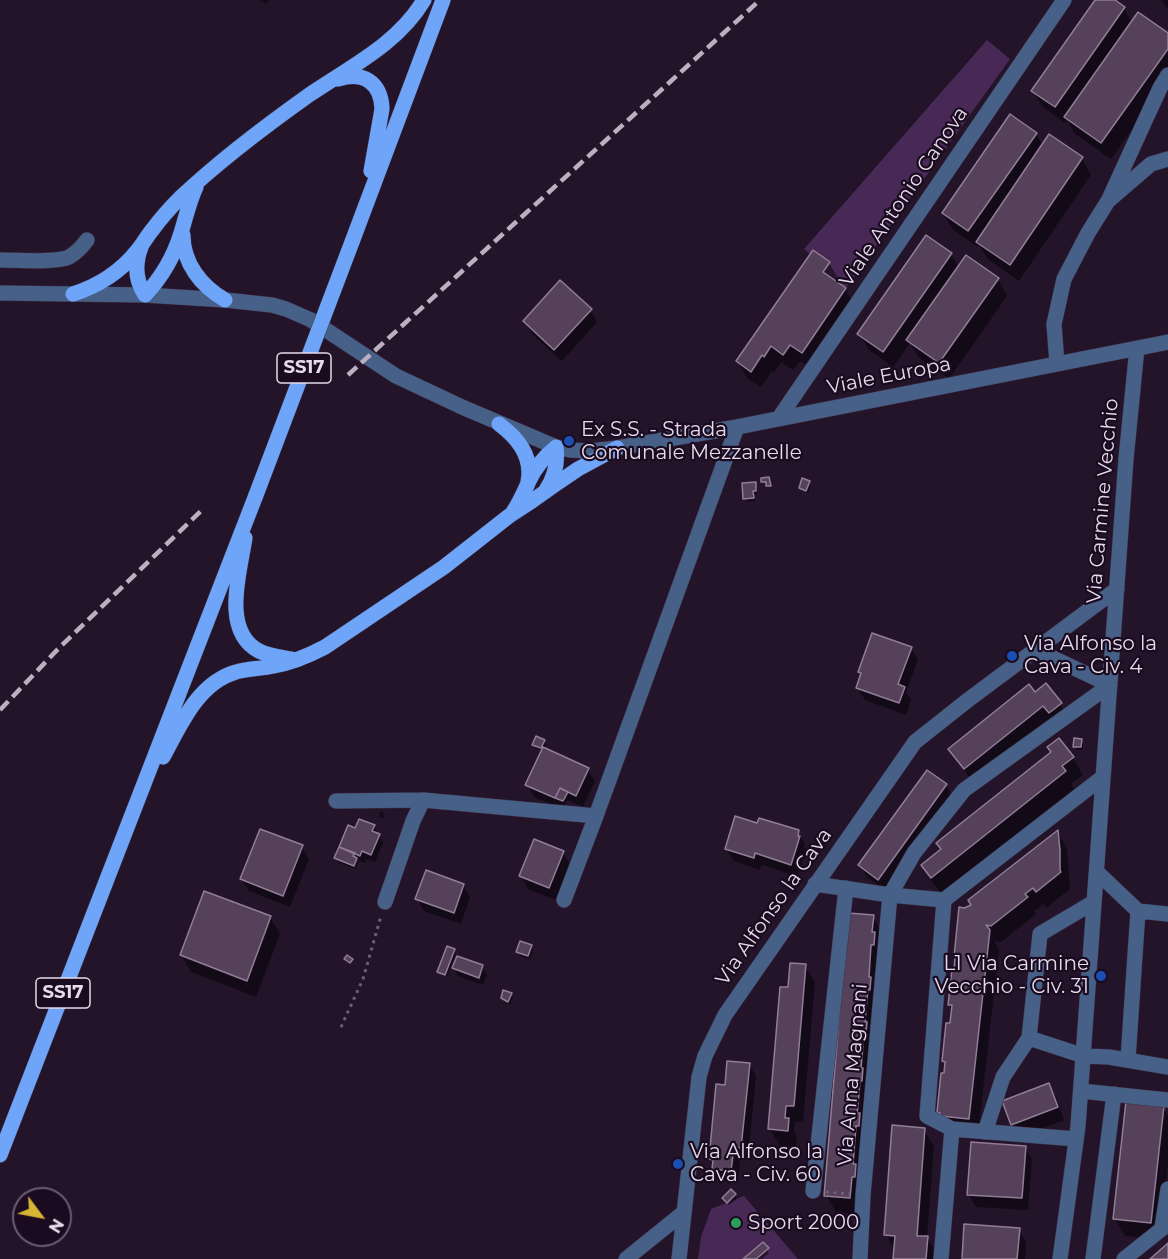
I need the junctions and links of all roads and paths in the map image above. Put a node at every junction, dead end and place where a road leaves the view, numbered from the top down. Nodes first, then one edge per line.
1 (424, 0) edge
2 (443, 0) edge
3 (1064, 0) edge
4 (327, 83) junction
5 (1165, 85) edge
6 (1168, 159) edge
7 (199, 182) junction
8 (1108, 201) junction
9 (363, 212) junction
10 (184, 224) junction
11 (87, 240) dead end
12 (142, 246) junction
13 (0, 260) edge
14 (0, 293) edge
15 (73, 294) junction
16 (145, 295) junction
17 (225, 300) junction
18 (1168, 342) edge
19 (1137, 348) junction
20 (1057, 364) junction
21 (779, 418) junction
22 (499, 424) junction
23 (737, 427) junction
24 (556, 447) junction
25 (617, 448) junction
26 (527, 486) junction
27 (544, 492) junction
28 (250, 511) junction
29 (509, 516) junction
30 (1117, 590) junction
31 (1036, 650) junction
32 (294, 660) junction
33 (1110, 685) junction
34 (1103, 777) junction
35 (423, 800) junction
36 (336, 801) dead end
37 (596, 816) junction
38 (125, 831) junction
39 (1096, 872) junction
40 (815, 884) junction
41 (846, 888) junction
42 (890, 895) junction
43 (564, 900) dead end
44 (944, 900) junction
45 (385, 902) joint
46 (1094, 902) junction
47 (1138, 911) junction
48 (1168, 914) edge
49 (341, 1027) dead end
50 (1029, 1038) junction
51 (1084, 1056) junction
52 (1128, 1059) junction
53 (1168, 1067) edge
54 (1081, 1091) junction
55 (1114, 1094) junction
56 (1168, 1100) edge
57 (952, 1129) junction
58 (984, 1132) junction
59 (1076, 1139) junction
60 (0, 1155) edge
61 (1168, 1189) edge
62 (813, 1191) joint
63 (863, 1195) junction
64 (683, 1213) junction
65 (1165, 1226) edge
66 (626, 1259) edge
67 (679, 1259) edge
68 (860, 1259) edge
69 (941, 1259) edge
70 (1060, 1259) edge
71 (1093, 1259) edge
72 (1125, 1259) edge

1 - 4 main road
2 - 9 main road, SS17
3 - 21 street, Viale Antonio Canova
4 - 7 main road
4 - 9 main road
5 - 8 street
6 - 8 street
7 - 10 main road
7 - 12 main road
8 - 20 street
9 - 28 main road, SS17, bridge
10 - 16 main road
10 - 17 main road
11 - 13 street
12 - 15 main road
12 - 16 main road
14 - 15 street, Viale Europa
15 - 16 street, Viale Europa
16 - 17 street, Viale Europa
17 - 22 street, Viale Europa
18 - 19 street, Viale Europa
19 - 20 street, Viale Europa
19 - 30 street, Via Carmine Vecchio
20 - 21 street, Viale Europa
21 - 23 street, Viale Europa
22 - 24 street, Viale Europa
22 - 26 main road
23 - 25 street, Viale Europa
23 - 37 street
24 - 25 street, Viale Europa
24 - 26 main road
24 - 27 main road
25 - 27 main road
26 - 29 main road
27 - 29 main road
28 - 32 main road
28 - 38 main road, SS17
29 - 32 main road
30 - 31 street, Via Alfonso la Cava
30 - 33 street, Via Carmine Vecchio
31 - 33 street
31 - 40 street, Via Alfonso la Cava
32 - 38 main road
33 - 34 street, Via Carmine Vecchio
33 - 42 street
34 - 39 street, Via Carmine Vecchio
34 - 44 street
35 - 36 street
35 - 37 street
35 - 45 street
37 - 43 street
38 - 60 main road, SS17
39 - 46 street, Via Carmine Vecchio
39 - 47 street
40 - 41 street
40 - 64 street, Via Alfonso la Cava
41 - 42 street
41 - 62 street
42 - 44 street
42 - 63 street, Via Anna Magnani
44 - 57 street
45 - 49 path
46 - 50 street
46 - 51 street, Via Carmine Vecchio
47 - 48 street
47 - 52 street
50 - 51 street
50 - 58 street
51 - 52 street
51 - 54 street, Via Carmine Vecchio
52 - 53 street
54 - 55 street
54 - 59 street, Via Carmine Vecchio
55 - 56 street
55 - 71 street
57 - 58 street
57 - 69 street
58 - 59 street
59 - 70 street, Via Carmine Vecchio
61 - 65 street
62 - 63 path
63 - 68 street, Via Anna Magnani
64 - 66 street
64 - 67 street, Via Alfonso la Cava
65 - 72 street

